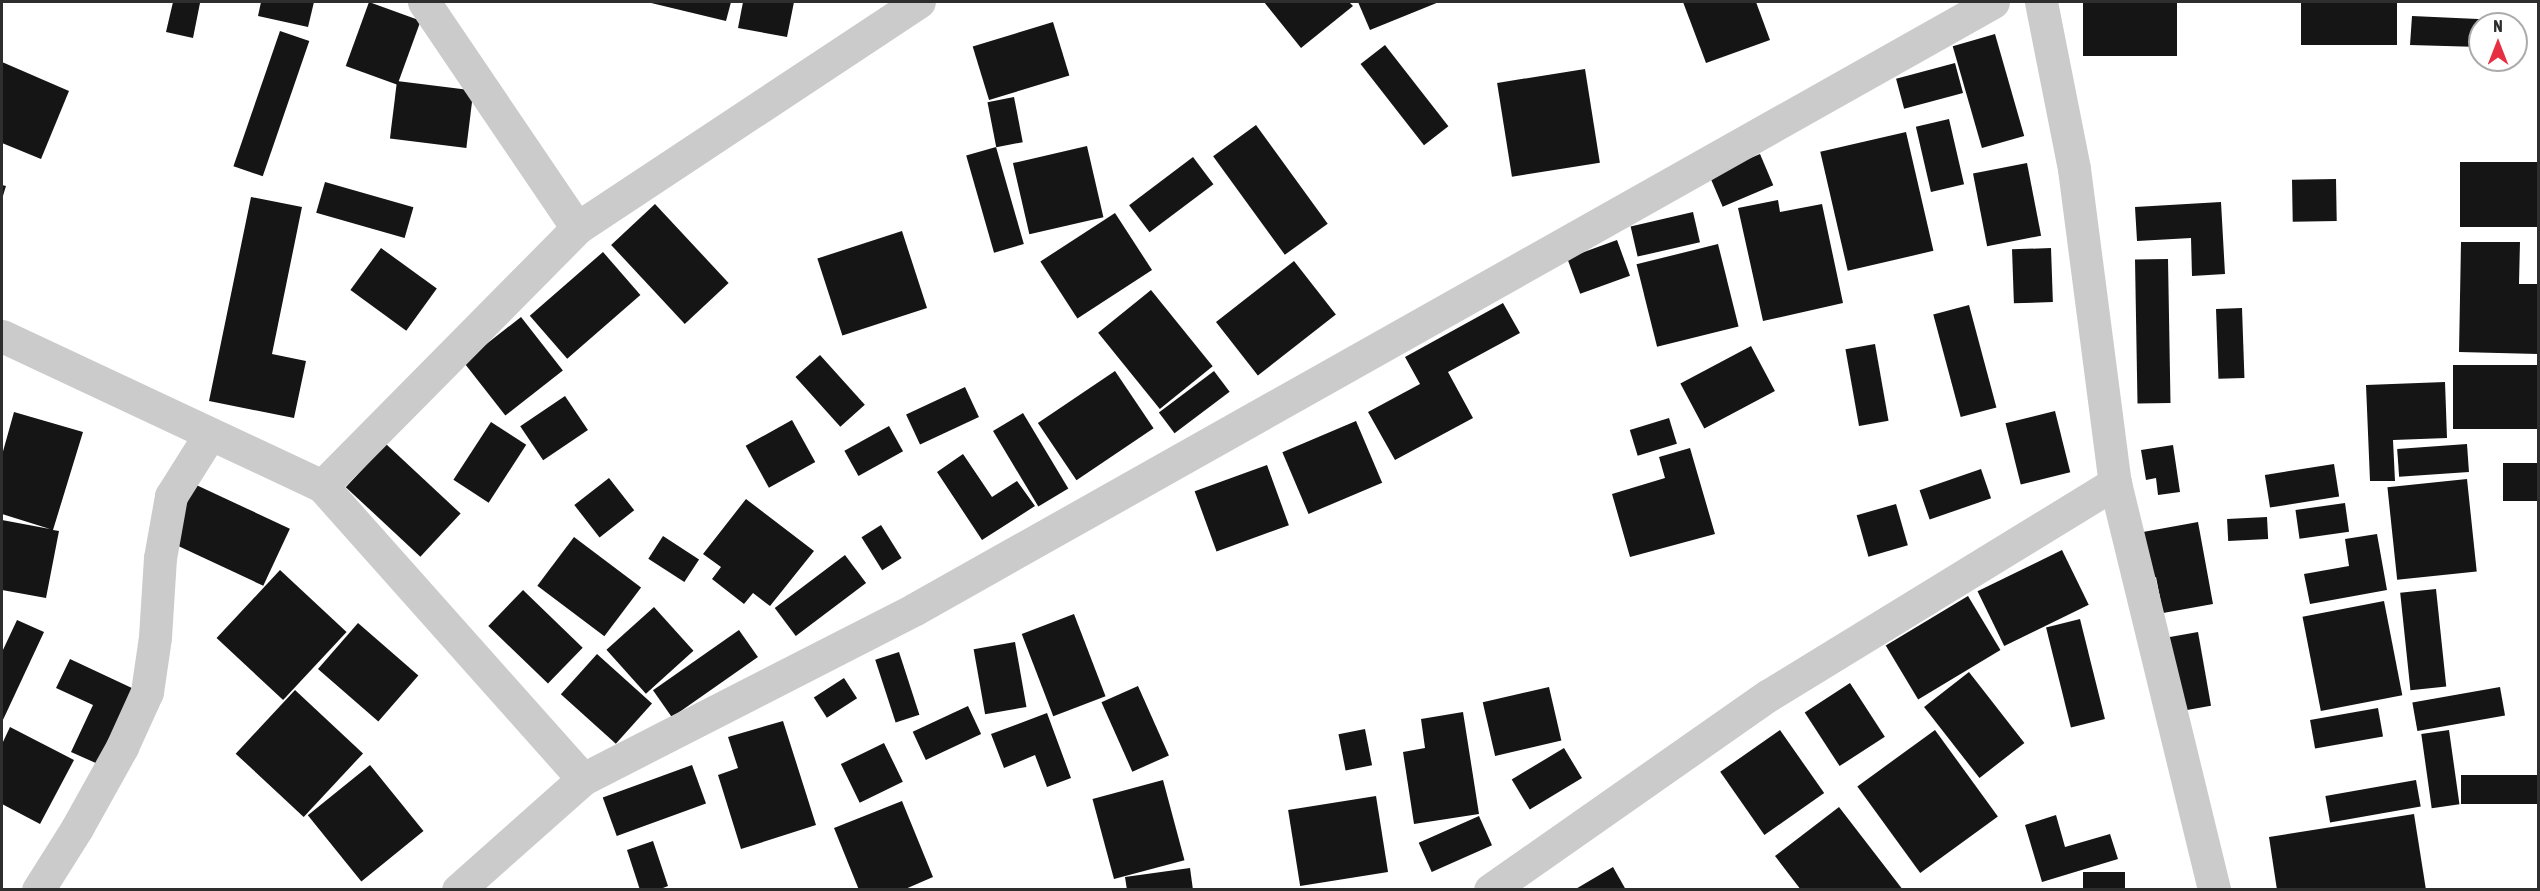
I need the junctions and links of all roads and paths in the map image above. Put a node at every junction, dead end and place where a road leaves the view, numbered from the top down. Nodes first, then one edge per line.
1 (424, 2) edge
2 (919, 2) edge
3 (1993, 2) edge
4 (2041, 2) edge
5 (577, 228) junction
6 (2, 336) edge
7 (210, 434) junction
8 (2115, 483) junction
9 (322, 486) junction
10 (583, 779) junction
11 (38, 890) edge
12 (458, 890) edge
13 (1490, 890) edge
14 (2214, 890) edge

1 - 5 street
2 - 5 street
3 - 10 street
4 - 8 street
5 - 9 street
6 - 7 street
7 - 9 street
7 - 11 street
8 - 13 street
8 - 14 street
9 - 10 street
10 - 12 street

